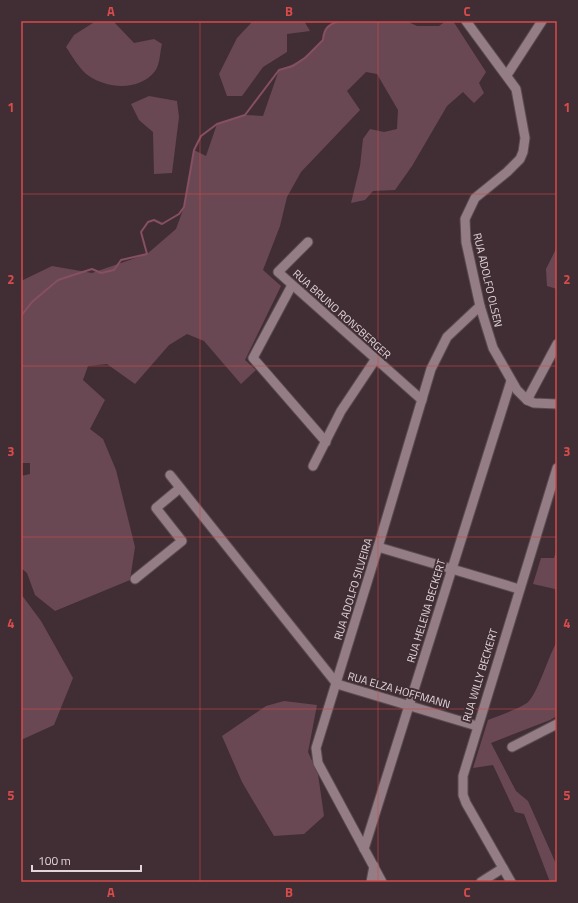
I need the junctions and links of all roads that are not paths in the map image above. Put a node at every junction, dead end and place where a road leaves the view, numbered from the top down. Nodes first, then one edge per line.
1 (466, 21) edge
2 (542, 21) edge
3 (508, 76) junction
4 (308, 242) dead end
5 (292, 285) junction
6 (480, 306) junction
7 (557, 344) edge
8 (375, 360) junction
9 (511, 380) junction
10 (422, 400) junction
11 (527, 400) junction
12 (557, 404) edge
13 (326, 442) junction
14 (313, 466) dead end
15 (557, 468) edge
16 (170, 475) dead end
17 (180, 488) junction
18 (378, 547) junction
19 (452, 569) junction
20 (135, 579) dead end
21 (519, 589) junction
22 (337, 684) junction
23 (409, 705) junction
24 (557, 724) edge
25 (477, 726) junction
26 (512, 747) dead end
27 (364, 849) junction
28 (374, 866) junction
29 (503, 868) junction
30 (371, 882) edge
31 (382, 882) edge
32 (481, 882) edge
33 (511, 882) edge

1 - 3 street, RUA ADOLFO OLSEN
2 - 3 street
3 - 6 street, RUA ADOLFO OLSEN
4 - 5 street, RUA BRUNO RONSBERGER
5 - 8 street, RUA BRUNO RONSBERGER
5 - 13 street
6 - 9 street, RUA ADOLFO OLSEN
6 - 10 street, RUA ADOLFO SILVEIRA
7 - 11 street
8 - 10 street, RUA BRUNO RONSBERGER
8 - 13 street
9 - 11 street, RUA ADOLFO OLSEN
9 - 19 street, RUA HELENA BECKERT
10 - 18 street, RUA ADOLFO SILVEIRA
11 - 12 street
13 - 14 street
15 - 21 street, RUA WILLY BECKERT
16 - 17 street
17 - 20 street
17 - 22 street
18 - 19 street
18 - 22 street, RUA ADOLFO SILVEIRA
19 - 21 street
19 - 23 street, RUA HELENA BECKERT
21 - 25 street, RUA WILLY BECKERT
22 - 23 street, RUA ELZA HOFFMANN
22 - 27 street, RUA ADOLFO SILVEIRA
23 - 25 street, RUA ELZA HOFFMANN
23 - 27 street, RUA HELENA BECKERT
24 - 26 street
25 - 29 street, RUA WILLY BECKERT
27 - 28 street, RUA ADOLFO SILVEIRA
28 - 30 street
28 - 31 street, RUA ADOLFO SILVEIRA
29 - 32 street
29 - 33 street, RUA WILLY BECKERT

